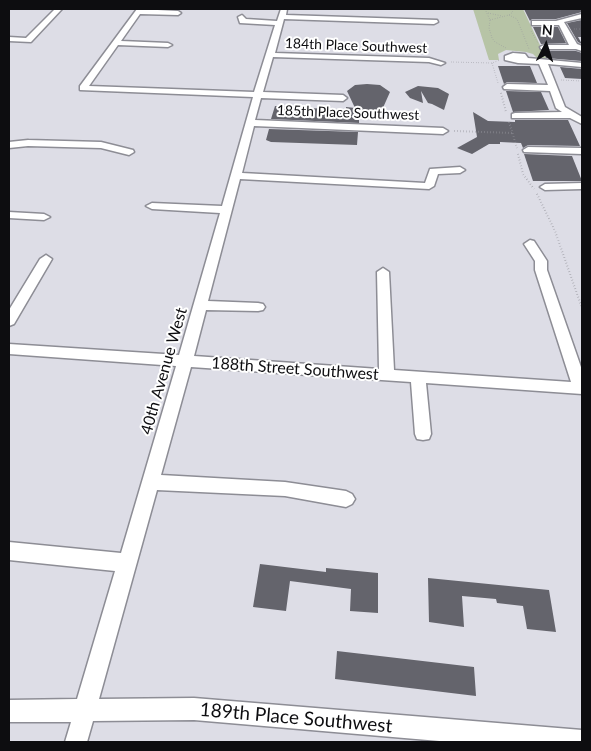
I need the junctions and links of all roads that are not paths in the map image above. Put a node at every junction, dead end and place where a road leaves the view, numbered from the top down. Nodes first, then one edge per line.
1 (59, 9) edge
2 (139, 10) edge
3 (569, 11) dead end
4 (178, 13) dead end
5 (282, 16) edge
6 (581, 16) edge
7 (242, 17) dead end
8 (434, 22) dead end
9 (560, 23) junction
10 (533, 25) road end
11 (9, 39) edge
12 (116, 43) junction
13 (168, 45) dead end
14 (544, 48) road end
15 (580, 48) edge
16 (270, 55) junction
17 (517, 58) road end
18 (441, 63) road end
19 (543, 63) junction
20 (582, 64) edge
21 (174, 81) dead end
22 (507, 88) dead end
23 (553, 88) junction
24 (167, 91) junction
25 (258, 94) junction
26 (343, 98) dead end
27 (570, 115) junction
28 (515, 116) dead end
29 (582, 121) edge
30 (252, 122) junction
31 (442, 130) road end
32 (9, 145) edge
33 (528, 150) dead end
34 (582, 151) edge
35 (129, 152) dead end
36 (460, 170) dead end
37 (236, 176) junction
38 (582, 186) edge
39 (546, 187) dead end
40 (152, 206) dead end
41 (225, 210) junction
42 (9, 215) edge
43 (44, 217) dead end
44 (530, 244) dead end
45 (46, 259) dead end
46 (383, 272) dead end
47 (14, 303) edge
48 (200, 305) junction
49 (258, 306) dead end
50 (9, 321) edge
51 (9, 349) edge
52 (185, 361) junction
53 (388, 375) junction
54 (418, 377) junction
55 (581, 388) edge
56 (423, 434) dead end
57 (151, 482) junction
58 (346, 499) dead end
59 (9, 551) edge
60 (128, 563) junction
61 (9, 711) edge
62 (85, 712) junction
63 (76, 742) edge
64 (582, 742) edge

1 - 11 street
2 - 4 street
2 - 12 street
3 - 6 street
5 - 7 street
5 - 8 street
5 - 16 street, 40th Avenue West
6 - 9 street
9 - 10 street
9 - 15 street
12 - 13 street
12 - 24 street
14 - 15 street
16 - 18 street, 184th Place Southwest
16 - 25 street, 40th Avenue West
17 - 19 street
19 - 20 street
19 - 23 street
21 - 24 street
22 - 23 street
23 - 27 street
24 - 25 street
25 - 26 street
25 - 30 street, 40th Avenue West
27 - 28 street
27 - 29 street
30 - 31 street, 185th Place Southwest
30 - 37 street, 40th Avenue West
32 - 35 street
33 - 34 street
36 - 37 street
37 - 41 street, 40th Avenue West
38 - 39 street
40 - 41 street
41 - 48 street, 40th Avenue West
42 - 43 street
44 - 55 street
45 - 47 street
46 - 53 street
47 - 50 street
48 - 49 street
48 - 52 street, 40th Avenue West
51 - 52 street, 188th Street Southwest
52 - 53 street, 188th Street Southwest
52 - 57 street, 40th Avenue West
53 - 54 street, 188th Street Southwest
54 - 55 street, 188th Street Southwest
54 - 56 street
57 - 58 street
57 - 60 street, 40th Avenue West
59 - 60 street
60 - 62 street, 40th Avenue West
61 - 62 street, 189th Place Southwest
62 - 63 street, 40th Avenue West
62 - 64 street, 189th Place Southwest

